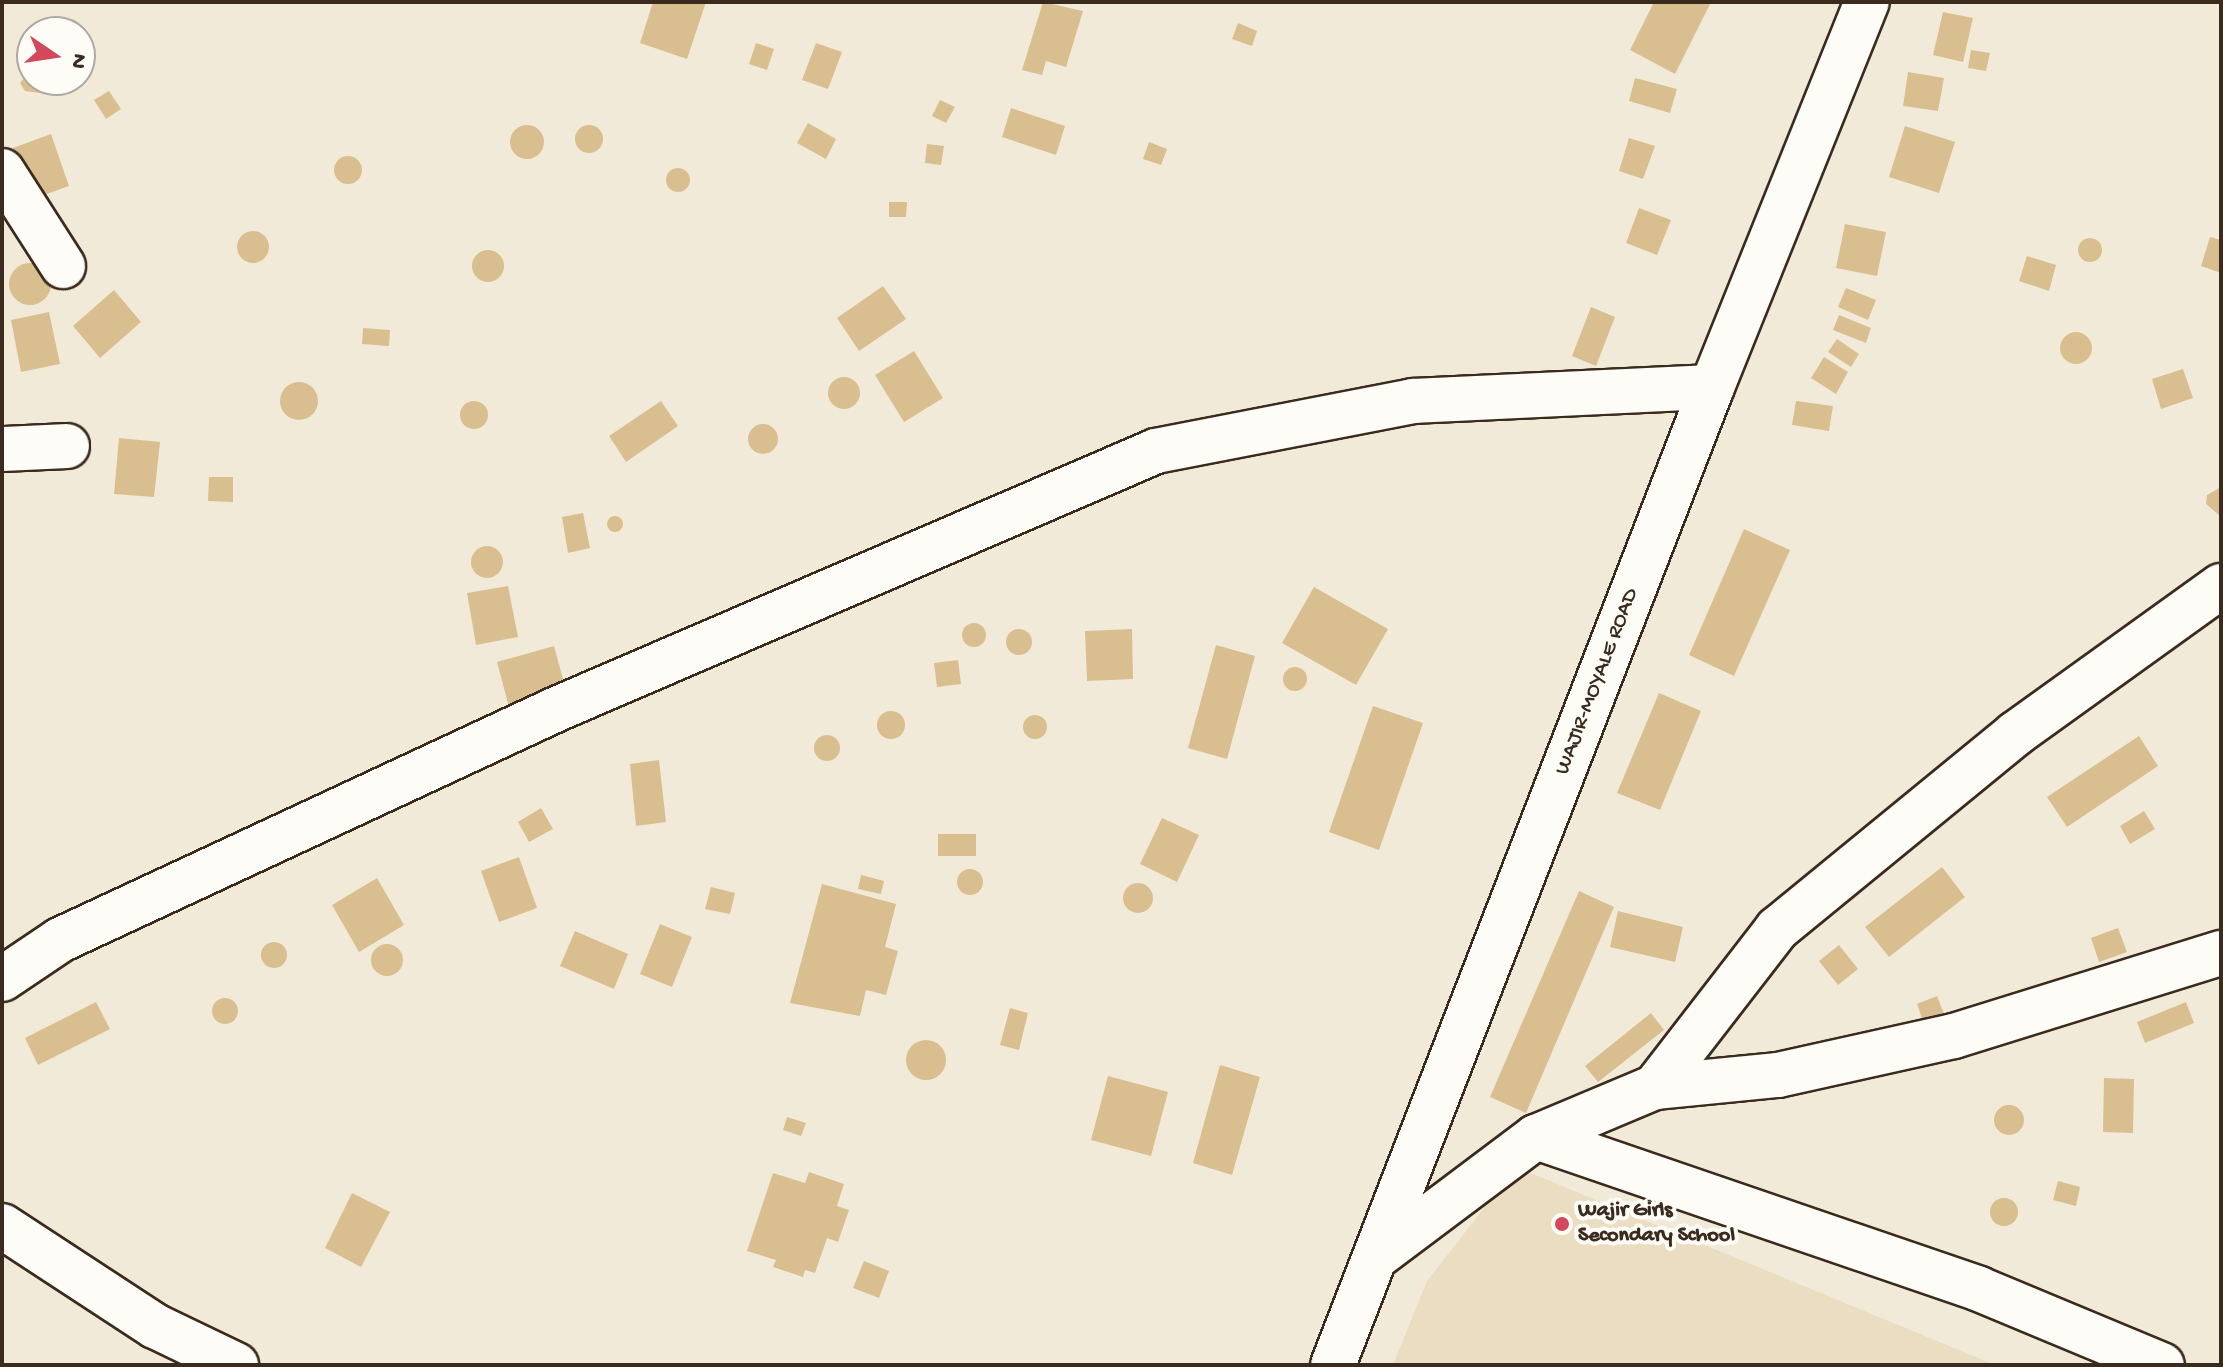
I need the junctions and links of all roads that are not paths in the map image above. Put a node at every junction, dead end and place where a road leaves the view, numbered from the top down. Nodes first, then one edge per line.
1 (1867, 2) edge
2 (9, 198) edge
3 (63, 266) dead end
4 (1712, 387) junction
5 (67, 446) dead end
6 (2, 449) edge
7 (2221, 586) edge
8 (2221, 953) edge
9 (2, 979) edge
10 (1655, 1087) junction
11 (1536, 1137) junction
12 (2, 1226) edge
13 (1376, 1257) junction
14 (236, 1365) edge
15 (1333, 1365) edge
16 (2162, 1365) edge

1 - 4 street, WAJIR-MOYALE ROAD
2 - 3 street
4 - 9 street
4 - 13 street, WAJIR-MOYALE ROAD
5 - 6 street
7 - 10 street
8 - 10 street
10 - 11 street
11 - 13 street
11 - 16 street
12 - 14 street
13 - 15 street, WAJIR-MOYALE ROAD

